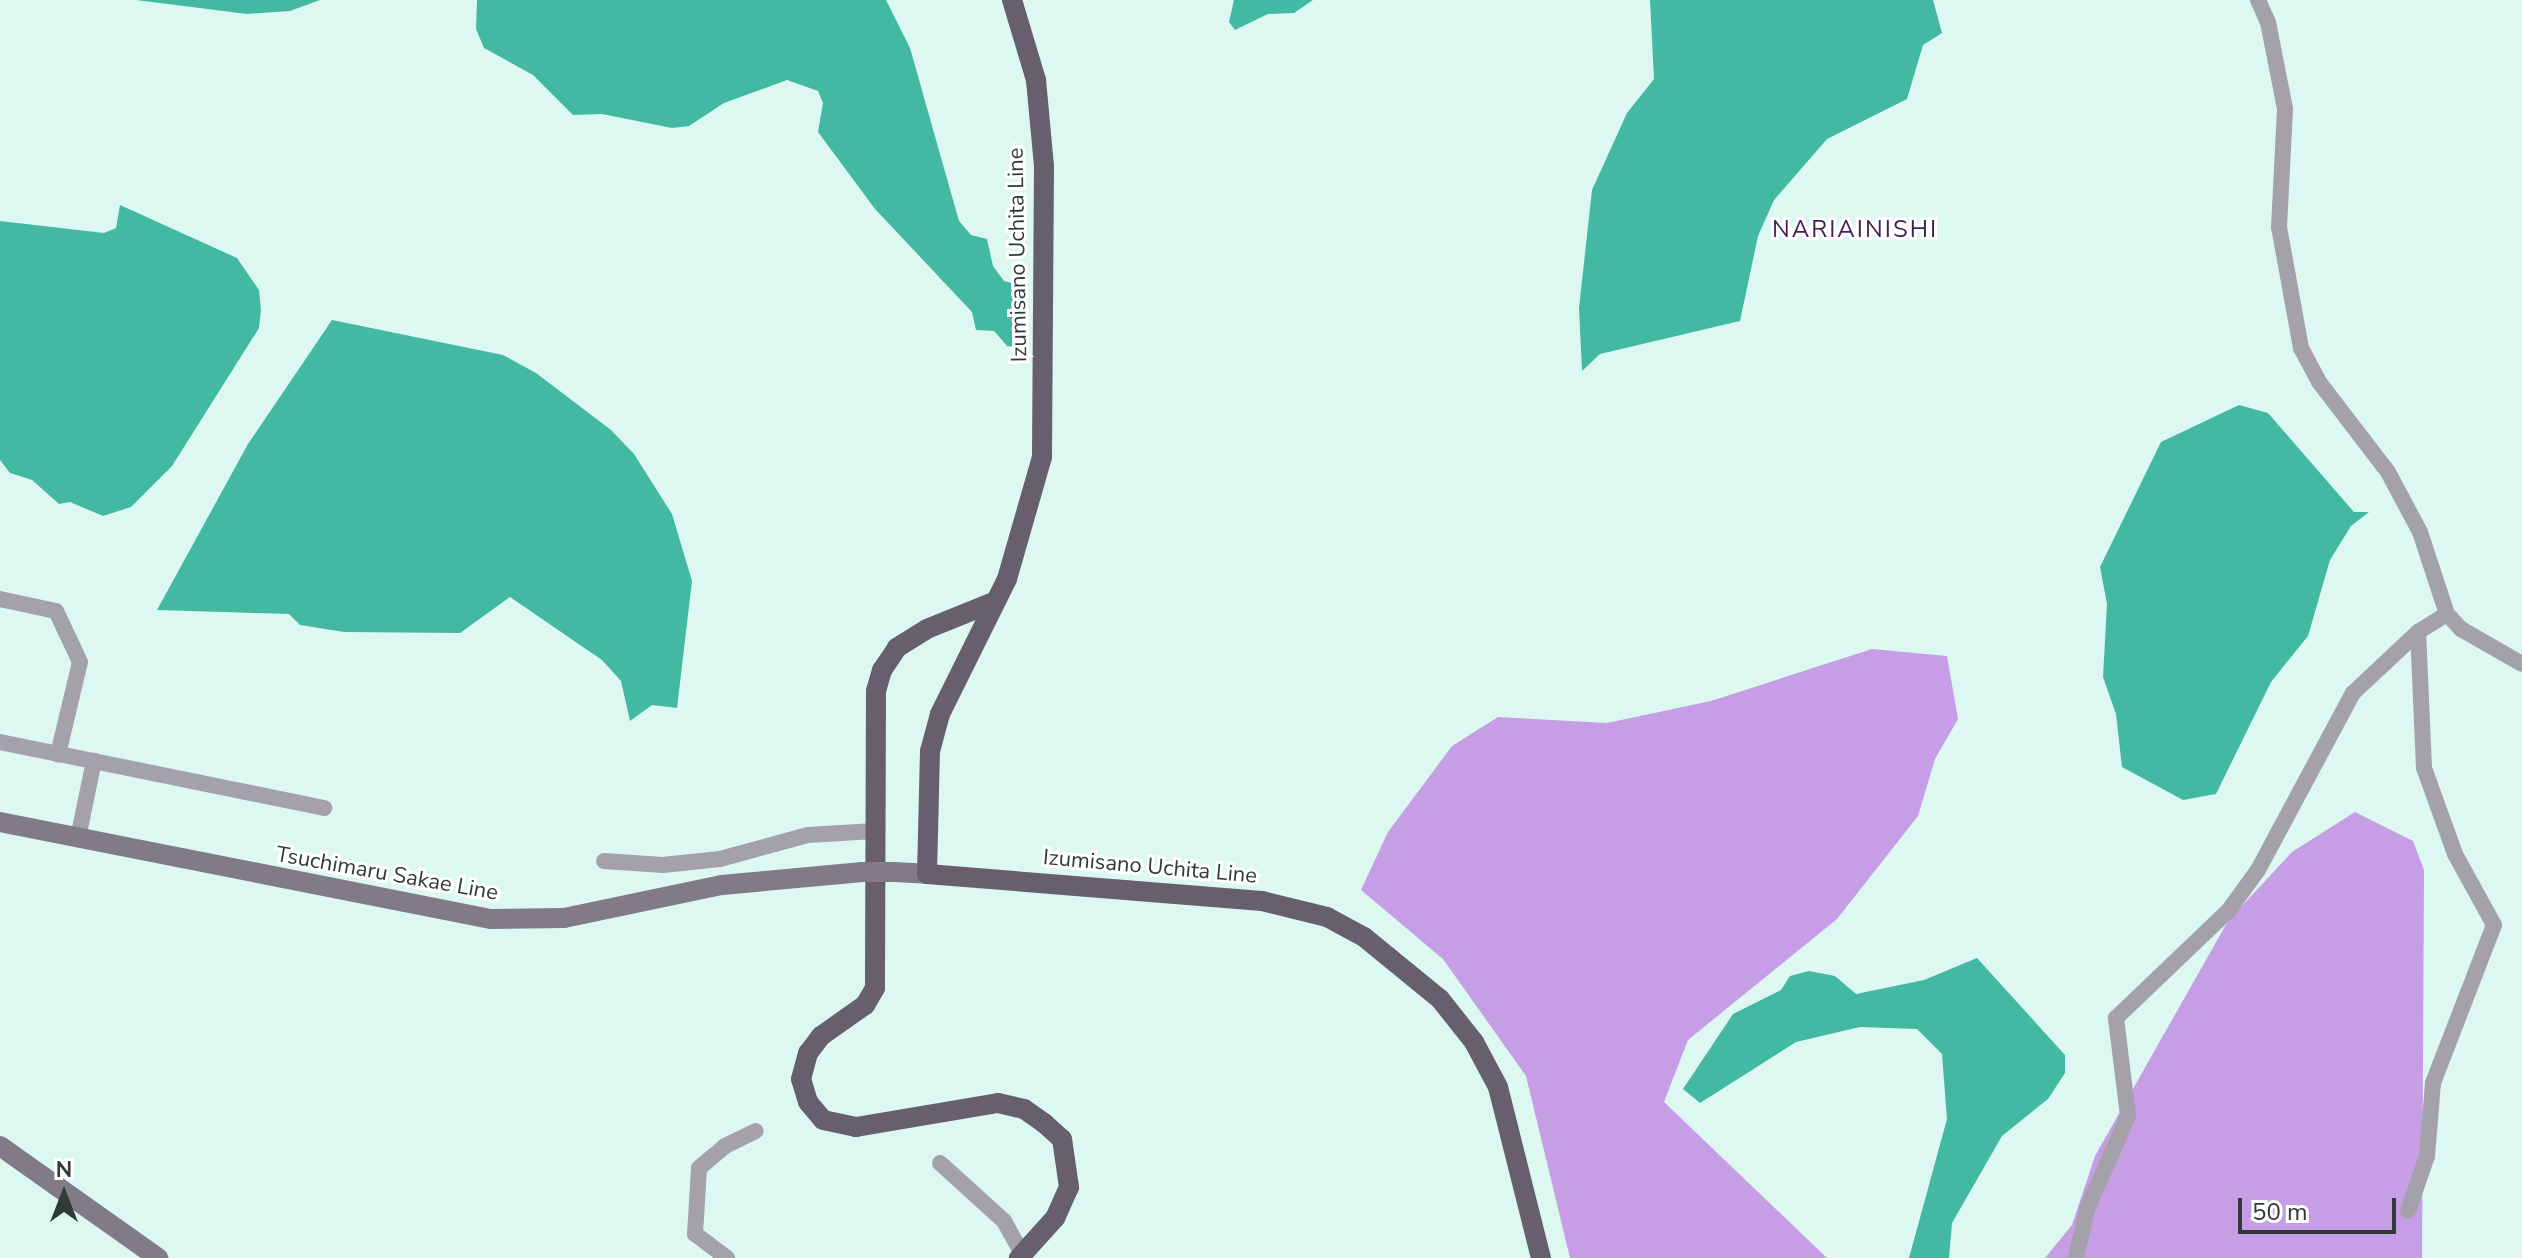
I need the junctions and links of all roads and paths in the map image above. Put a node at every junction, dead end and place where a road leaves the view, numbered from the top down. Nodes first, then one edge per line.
1 (1012, 0) edge
2 (2258, 0) edge
3 (0, 599) edge
4 (996, 601) junction
5 (2447, 614) junction
6 (2418, 632) junction
7 (2522, 664) edge
8 (0, 742) edge
9 (58, 754) junction
10 (94, 761) junction
11 (324, 808) dead end
12 (0, 822) edge
13 (875, 831) junction
14 (78, 838) junction
15 (604, 861) dead end
16 (927, 874) junction
17 (756, 1131) dead end
18 (0, 1146) edge
19 (940, 1163) dead end
20 (2408, 1211) dead end
21 (1020, 1256) edge
22 (158, 1258) edge
23 (727, 1258) edge
24 (1541, 1258) edge
25 (2076, 1258) edge

1 - 4 main road, Izumisano Uchita Line
2 - 5 street
3 - 9 street
4 - 13 main road
4 - 16 main road, Izumisano Uchita Line
5 - 6 street
5 - 7 street
6 - 20 street
6 - 25 street
8 - 9 street
9 - 10 street
10 - 11 street
10 - 14 street
12 - 14 main road, Tsuchimaru Sakae Line
13 - 15 street
13 - 21 main road
14 - 16 main road, Tsuchimaru Sakae Line, bridge
16 - 24 main road, Izumisano Uchita Line
17 - 23 street
18 - 22 main road
19 - 21 street

